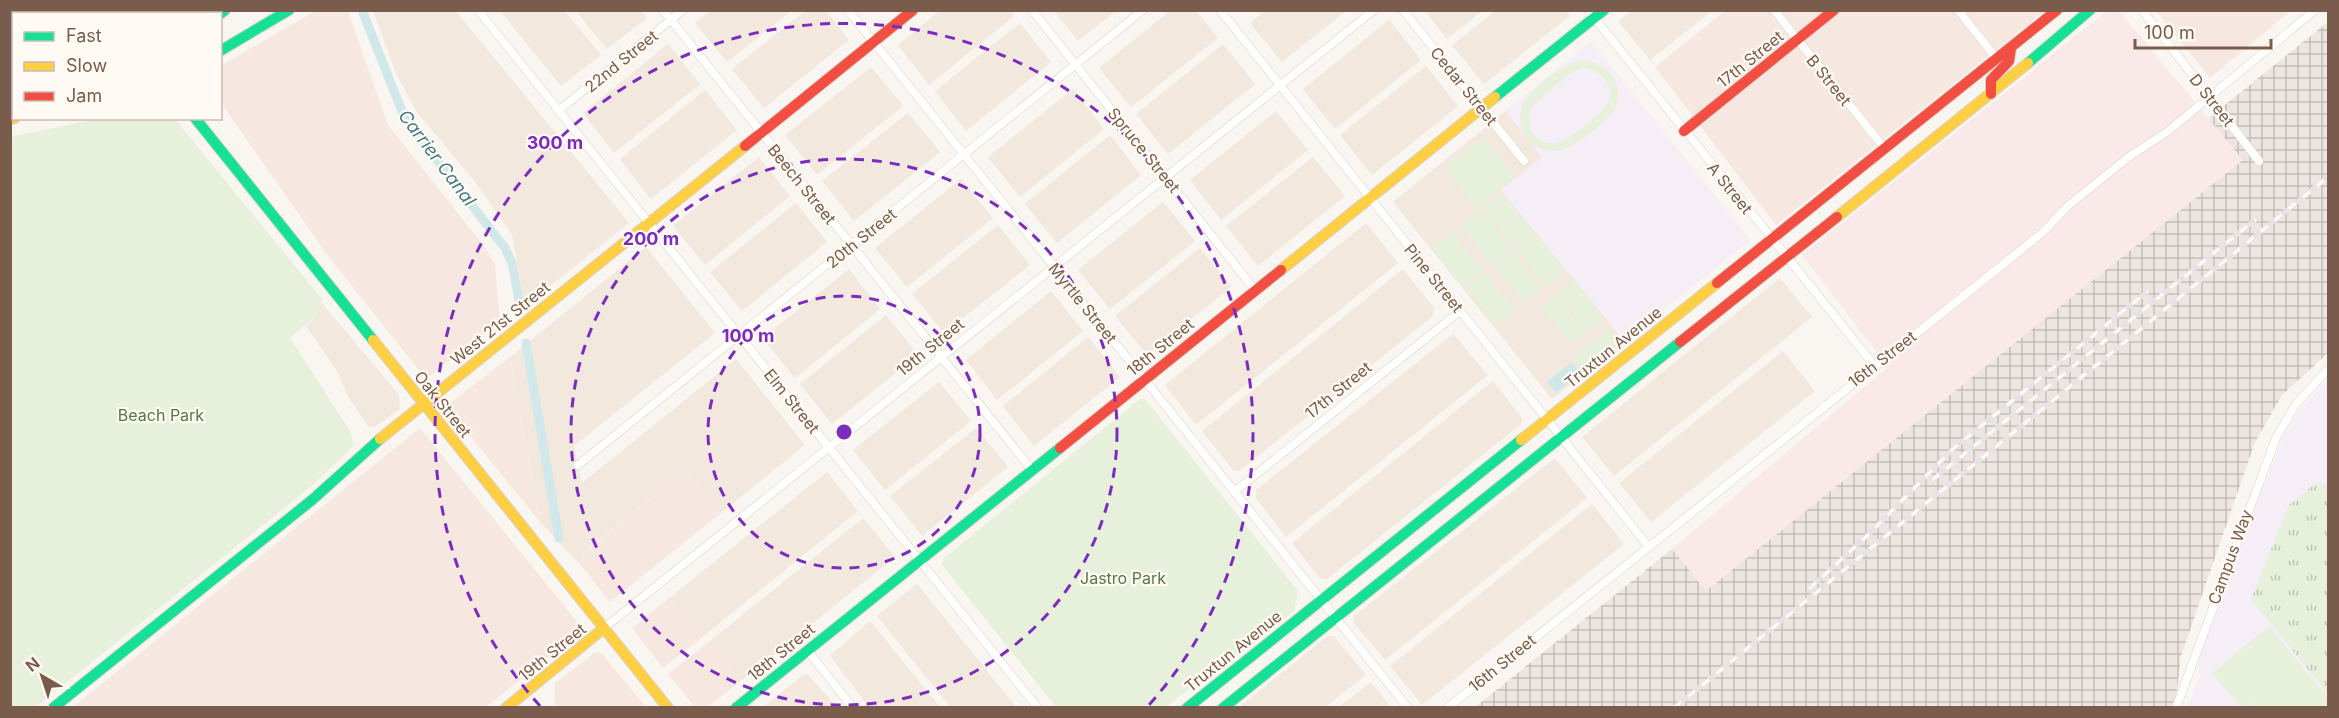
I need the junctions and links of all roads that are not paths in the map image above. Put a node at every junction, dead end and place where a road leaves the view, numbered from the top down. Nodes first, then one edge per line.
1 (289, 10) edge
2 (478, 10) edge
3 (663, 10) edge
4 (683, 10) edge
5 (848, 10) edge
6 (913, 10) edge
7 (1032, 10) edge
8 (1143, 10) edge
9 (1220, 10) edge
10 (1374, 10) edge
11 (1403, 10) edge
12 (1604, 10) edge
13 (1773, 10) edge
14 (1834, 10) edge
15 (1958, 10) edge
16 (2057, 10) edge
17 (2090, 10) edge
18 (2142, 10) edge
19 (2315, 10) edge
20 (1591, 14) edge
21 (671, 20) junction
22 (1797, 40) junction
23 (874, 42) junction
24 (2011, 48) junction
25 (222, 50) edge
26 (1998, 59) junction
27 (1075, 65) junction
28 (1280, 86) junction
29 (1991, 94) junction
30 (2210, 98) junction
31 (1482, 108) junction
32 (558, 111) junction
33 (197, 120) edge
34 (1684, 131) junction
35 (761, 133) junction
36 (1885, 149) junction
37 (964, 155) junction
38 (1524, 161) dead end
39 (2259, 161) dead end
40 (1166, 178) junction
41 (1370, 198) junction
42 (649, 223) junction
43 (1772, 240) junction
44 (851, 245) junction
45 (1787, 257) junction
46 (1054, 267) junction
47 (1255, 290) junction
48 (1460, 311) junction
49 (739, 335) junction
50 (942, 358) junction
51 (1874, 365) junction
52 (2328, 369) edge
53 (1144, 380) junction
54 (424, 404) junction
55 (1547, 420) junction
56 (1562, 438) junction
57 (829, 448) junction
58 (578, 465) dead end
59 (1032, 470) junction
60 (1234, 492) junction
61 (1648, 546) junction
62 (919, 560) junction
63 (1321, 600) junction
64 (1337, 618) junction
65 (604, 628) junction
66 (807, 650) junction
67 (53, 708) edge
68 (506, 708) edge
69 (668, 708) edge
70 (736, 708) edge
71 (853, 708) edge
72 (1038, 708) edge
73 (1187, 708) edge
74 (1223, 708) edge
75 (1408, 708) edge
76 (1447, 708) edge
77 (2176, 708) edge

1 - 25 main road
2 - 32 street, Elm Street
3 - 21 street, Beech Street
4 - 21 street, 22nd Street
5 - 23 street, Myrtle Street
6 - 23 main road, West 21st Street
7 - 27 street, Spruce Street
8 - 27 street, 20th Street
9 - 28 street, Pine Street
10 - 28 street, 19th Street
11 - 31 street, Cedar Street
12 - 20 main road, 18th Street
13 - 22 street, B Street
14 - 22 main road, 17th Street
15 - 26 street
16 - 24 main road, Truxtun Avenue
17 - 29 main road
18 - 30 street, D Street
19 - 30 street, 16th Street
20 - 31 main road, 18th Street
20 - 34 street, A Street
21 - 32 street, 22nd Street
21 - 35 street, Beech Street
22 - 34 main road, 17th Street
22 - 36 street, B Street
23 - 35 main road, West 21st Street
23 - 37 street, Myrtle Street
24 - 26 main road, Truxtun Avenue
24 - 29 main road
26 - 36 main road, Truxtun Avenue
27 - 37 street, 20th Street
27 - 40 street, Spruce Street
28 - 40 street, 19th Street
28 - 41 street, Pine Street
29 - 45 main road
30 - 39 street, D Street
30 - 51 street, 16th Street
31 - 38 street, Cedar Street
31 - 41 main road, 18th Street
32 - 42 street, Elm Street
33 - 54 main road, Oak Street
34 - 43 street, A Street
35 - 42 main road, West 21st Street
35 - 44 street, Beech Street
36 - 43 main road, Truxtun Avenue
37 - 44 street, 20th Street
37 - 46 street, Myrtle Street
40 - 46 street, 19th Street
40 - 47 street, Spruce Street
41 - 47 main road, 18th Street
41 - 48 street, Pine Street
42 - 49 street, Elm Street
42 - 54 main road, West 21st Street
43 - 45 street, A Street
43 - 55 main road, Truxtun Avenue
44 - 49 street, 20th Street
44 - 50 street, Beech Street
45 - 51 street, A Street
45 - 56 main road
46 - 50 street, 19th Street
46 - 53 street, Myrtle Street
47 - 53 main road, 18th Street
48 - 55 street, Pine Street
48 - 60 street, 17th Street
49 - 57 street, Elm Street
49 - 58 street, 20th Street
50 - 57 street, 19th Street
50 - 59 street, Beech Street
51 - 61 street, 16th Street
52 - 77 street, Campus Way
53 - 59 main road, 18th Street
53 - 60 street, Myrtle Street
54 - 65 main road, Oak Street
54 - 67 main road, West 21st Street
55 - 56 street, Pine Street
55 - 63 main road, Truxtun Avenue
56 - 61 street, Pine Street
56 - 64 main road
57 - 62 street, Elm Street
57 - 65 street, 19th Street
59 - 62 main road, 18th Street
60 - 63 street, Myrtle Street
61 - 76 street, 16th Street
62 - 66 main road, 18th Street
62 - 72 street, Elm Street
63 - 64 street, Myrtle Street
63 - 73 main road, Truxtun Avenue
64 - 74 main road
64 - 75 street, Myrtle Street
65 - 68 main road, 19th Street
65 - 69 main road, Oak Street
66 - 70 main road, 18th Street
66 - 71 street

